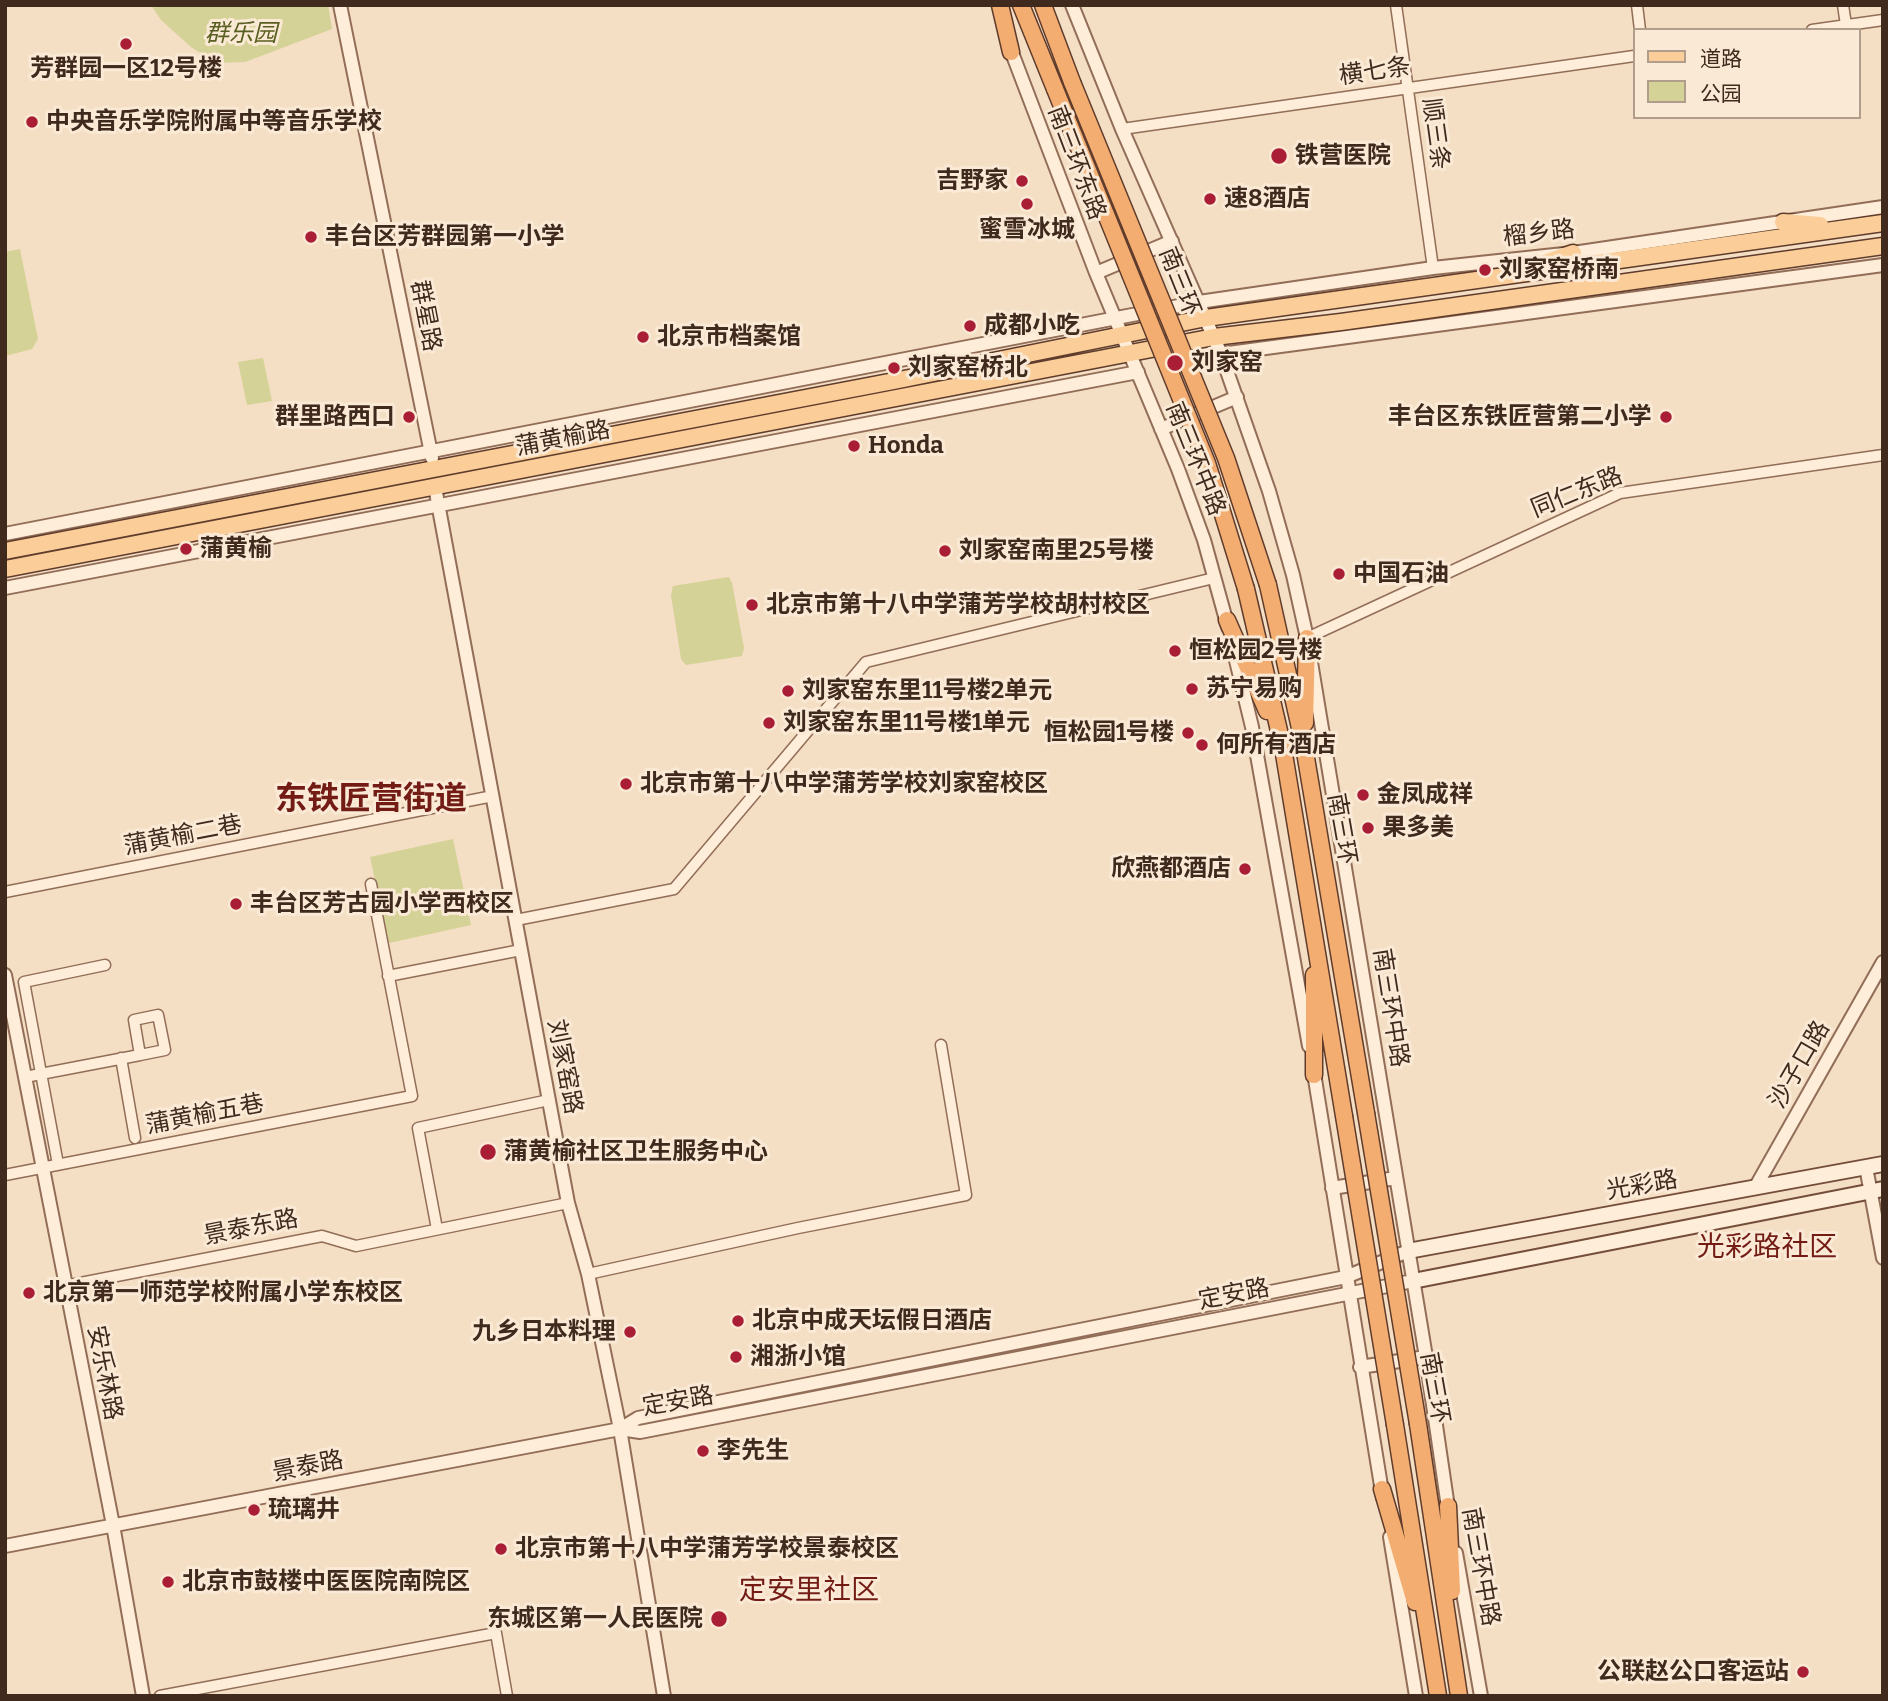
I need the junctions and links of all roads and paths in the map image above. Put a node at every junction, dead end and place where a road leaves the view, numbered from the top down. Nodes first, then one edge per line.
1 (340, 5) edge
2 (994, 5) edge
3 (1000, 5) edge
4 (1021, 5) edge
5 (1043, 5) edge
6 (1072, 5) edge
7 (1396, 5) edge
8 (1637, 5) edge
9 (1843, 5) edge
10 (1883, 20) edge
11 (1846, 24) junction
12 (1640, 28) edge
13 (1823, 28) edge
14 (1011, 52) junction
15 (1632, 56) edge
16 (1407, 88) junction
17 (1122, 129) junction
18 (1883, 207) edge
19 (1783, 222) junction
20 (1883, 223) edge
21 (1847, 228) junction
22 (1172, 241) junction
23 (1883, 246) edge
24 (1573, 253) junction
25 (1883, 265) edge
26 (1433, 268) junction
27 (1096, 273) junction
28 (1510, 275) junction
29 (1199, 302) junction
30 (1206, 318) junction
31 (1115, 319) junction
32 (1122, 336) junction
33 (1214, 337) junction
34 (1130, 354) junction
35 (1221, 354) junction
36 (1138, 372) junction
37 (1237, 397) junction
38 (754, 426) junction
39 (1161, 429) junction
40 (771, 442) junction
41 (431, 452) junction
42 (1883, 455) edge
43 (434, 470) junction
44 (435, 487) junction
45 (439, 506) junction
46 (5, 534) edge
47 (5, 551) edge
48 (5, 569) edge
49 (1214, 578) junction
50 (5, 587) edge
51 (1227, 620) junction
52 (1307, 638) junction
53 (1304, 746) junction
54 (1283, 748) junction
55 (493, 796) junction
56 (370, 884) dead end
57 (5, 892) edge
58 (516, 919) junction
59 (1314, 927) junction
60 (521, 950) junction
61 (1883, 962) edge
62 (105, 965) dead end
63 (5, 975) edge
64 (388, 976) junction
65 (940, 1045) dead end
66 (140, 1055) dead end
67 (121, 1058) junction
68 (41, 1074) junction
69 (1314, 1075) junction
70 (24, 1077) junction
71 (549, 1100) junction
72 (135, 1138) dead end
73 (57, 1159) dead end
74 (1883, 1164) edge
75 (1866, 1167) junction
76 (43, 1168) junction
77 (5, 1175) edge
78 (1396, 1178) junction
79 (1332, 1188) junction
80 (1755, 1188) junction
81 (1877, 1190) edge
82 (568, 1203) junction
83 (437, 1229) junction
84 (1408, 1251) junction
85 (1883, 1258) edge
86 (588, 1274) junction
87 (1346, 1277) junction
88 (1413, 1281) junction
89 (65, 1286) junction
90 (1348, 1294) junction
91 (1426, 1357) junction
92 (1360, 1367) junction
93 (620, 1429) junction
94 (1382, 1489) junction
95 (1448, 1506) junction
96 (113, 1525) junction
97 (5, 1546) edge
98 (1433, 1664) junction
99 (1456, 1677) junction
100 (143, 1696) edge
101 (160, 1696) edge
102 (506, 1696) edge
103 (664, 1696) edge
104 (1416, 1696) edge
105 (1438, 1696) edge
106 (1460, 1696) edge
107 (1481, 1696) edge

1 - 41 street, 群星路
2 - 14 street, 南三环东路
3 - 14 highway
4 - 54 highway, 南三环, bridge
5 - 53 highway, 南三环, bridge
6 - 17 street
7 - 16 street, 顺三条
8 - 12 street
9 - 11 street
10 - 11 street
11 - 13 street
14 - 27 street, 南三环东路
15 - 16 street, 横七条
16 - 17 street, 横七条
16 - 26 street, 顺三条
17 - 22 street
18 - 19 street, 榴乡路
19 - 21 main road
19 - 24 street, 榴乡路
20 - 21 main road, 榴乡路
21 - 28 main road, 榴乡路
22 - 27 street
22 - 29 street
23 - 33 main road
24 - 26 street, 榴乡路
24 - 28 main road
25 - 35 street
26 - 29 street, 榴乡路
27 - 31 street, 南三环东路
28 - 30 main road, 榴乡路
29 - 30 street
29 - 31 street, 榴乡路
30 - 32 main road, 榴乡路
30 - 33 street, 南三环中路
31 - 32 street, 南三环东路
31 - 41 street, 榴乡路
32 - 34 street, 南三环东路
32 - 43 main road, 蒲黄榆路
33 - 34 main road, 蒲黄榆路
33 - 35 street, 南三环中路
34 - 36 street, 南三环中路
34 - 38 main road, 蒲黄榆路
35 - 37 street, 南三环中路
36 - 39 street, 南三环中路
36 - 40 street
37 - 39 street
37 - 52 street, 南三环中路
38 - 40 street
38 - 44 main road, 蒲黄榆路
39 - 49 street, 南三环中路
40 - 45 street
41 - 43 street, 群星路
41 - 46 street, 榴乡路
42 - 52 street, 同仁东路
43 - 47 main road, 蒲黄榆路
44 - 45 street, 刘家窑路
44 - 48 main road, 蒲黄榆路
45 - 50 street
45 - 55 street, 刘家窑路
49 - 51 street, 南三环中路
49 - 58 street
51 - 54 highway
51 - 69 street, 南三环中路
52 - 53 highway
52 - 78 street, 南三环中路
53 - 99 highway, 南三环, bridge
54 - 59 highway, 南三环
55 - 57 street, 蒲黄榆二巷
55 - 58 street, 刘家窑路
56 - 64 street
58 - 60 street, 刘家窑路
59 - 69 highway
59 - 98 highway, 南三环, bridge
60 - 64 street
60 - 71 street, 刘家窑路
61 - 80 street, 沙子口路
62 - 68 street
63 - 70 street, 安乐林路
64 - 76 street, 蒲黄榆五巷
65 - 86 street
66 - 67 street
67 - 68 street
67 - 72 street
68 - 70 street
68 - 73 street
69 - 79 street, 南三环中路
70 - 76 street, 安乐林路
71 - 82 street, 刘家窑路
71 - 83 street
74 - 75 main road, 光彩路
75 - 80 main road, 光彩路
75 - 81 street
76 - 77 street, 蒲黄榆五巷
76 - 89 street, 安乐林路
78 - 79 street
78 - 84 street, 南三环中路
79 - 87 street, 南三环中路
80 - 84 main road, 光彩路
81 - 85 street
81 - 88 main road, 光彩路
82 - 83 street, 景泰东路
82 - 86 street, 刘家窑路
83 - 89 street, 景泰东路
84 - 87 street, 定安路
84 - 88 street, 南三环中路
86 - 93 street, 刘家窑路
87 - 90 street, 南三环中路
87 - 93 street, 定安路
88 - 90 street, 定安路
88 - 91 street, 南三环中路
89 - 96 street, 安乐林路
90 - 92 street, 南三环中路
90 - 93 street, 定安路
91 - 92 street
91 - 95 street, 南三环中路
92 - 94 street, 南三环中路
93 - 96 street, 景泰路
93 - 103 street, 刘家窑路
94 - 98 highway
94 - 104 street, 南三环中路
95 - 99 highway
95 - 107 street, 南三环中路
96 - 97 street, 景泰路
96 - 100 street, 安乐林路
98 - 105 highway, 南三环
99 - 106 highway, 南三环
101 - 102 street

